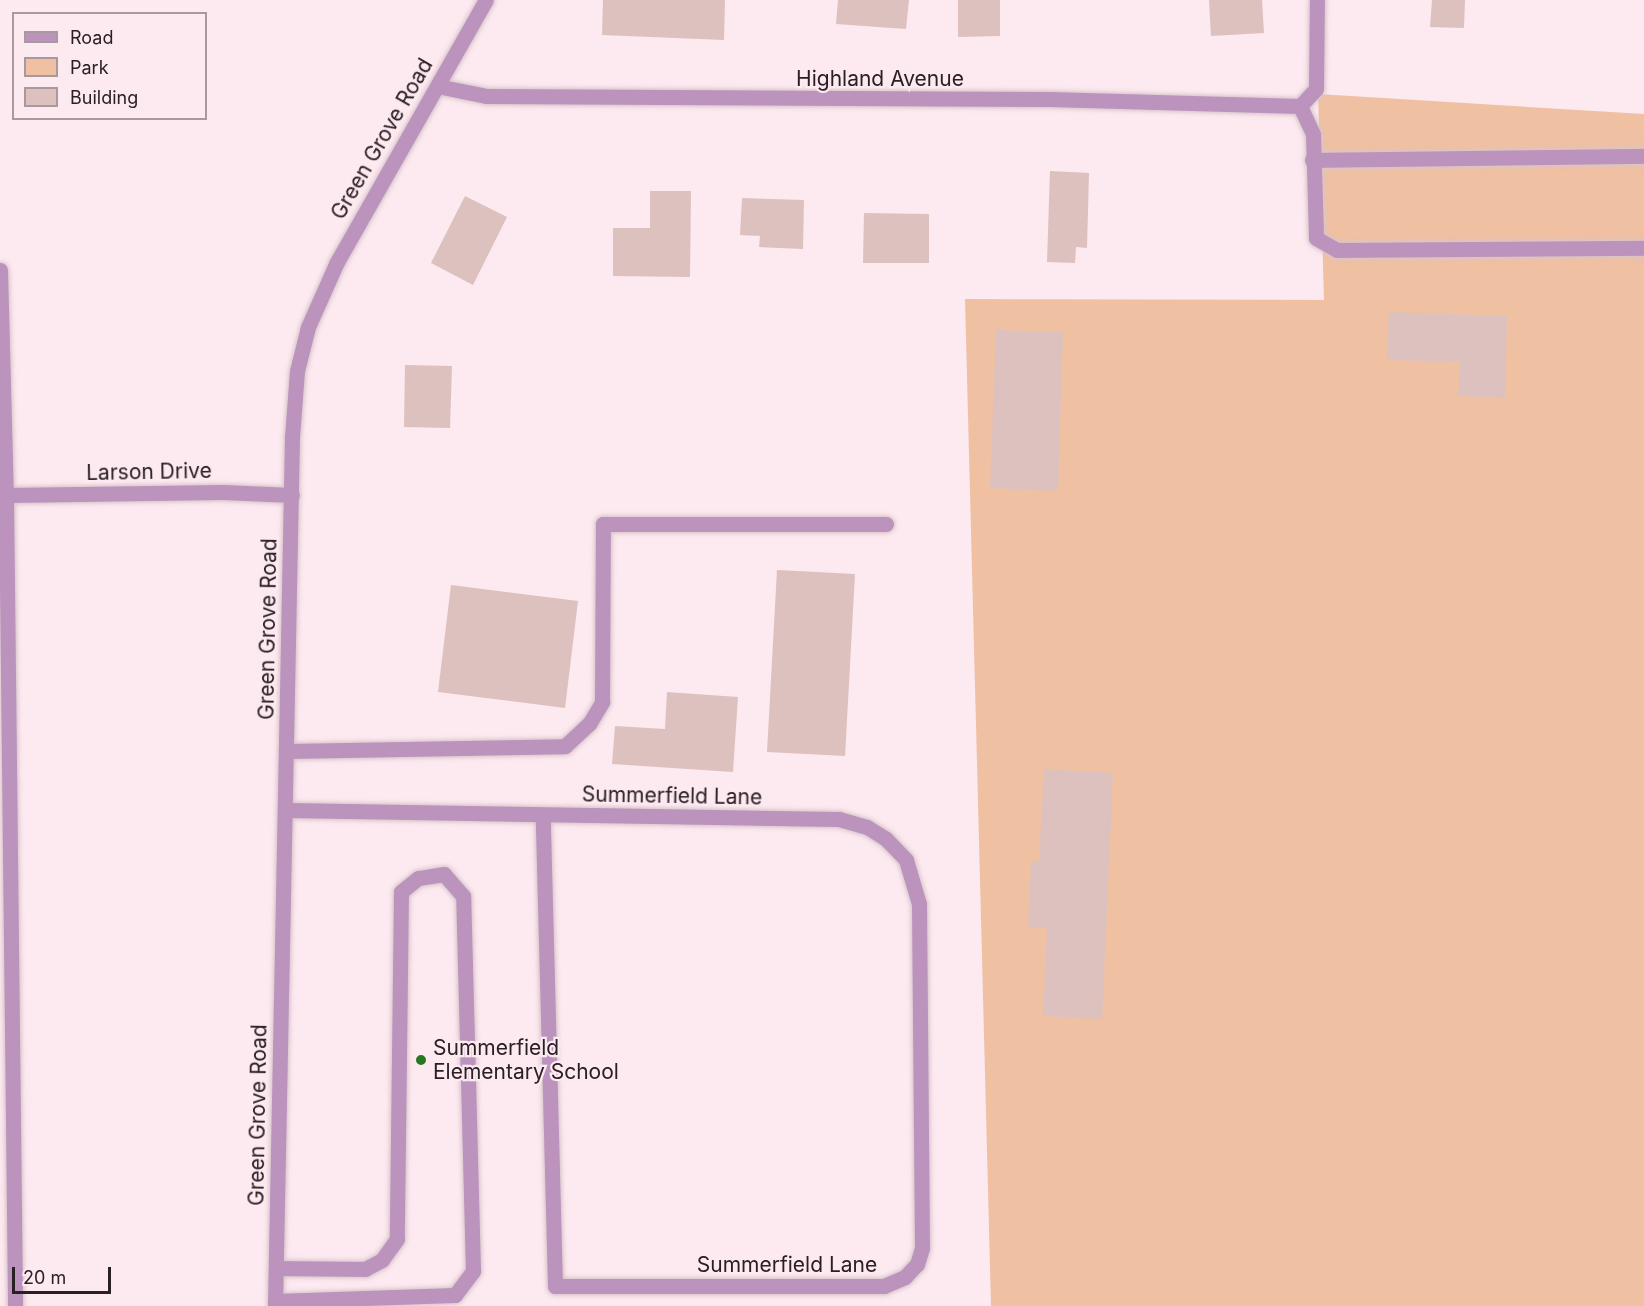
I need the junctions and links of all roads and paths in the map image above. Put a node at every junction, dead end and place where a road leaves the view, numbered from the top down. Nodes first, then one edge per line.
1 (486, 0) edge
2 (1317, 0) edge
3 (437, 86) junction
4 (1300, 106) junction
5 (1644, 156) edge
6 (1312, 160) junction
7 (1644, 248) edge
8 (0, 270) edge
9 (6, 495) junction
10 (292, 495) junction
11 (886, 524) dead end
12 (287, 751) junction
13 (285, 810) junction
14 (543, 815) junction
15 (276, 1269) junction
16 (275, 1304) edge
17 (15, 1306) edge

1 - 3 street, Green Grove Road
2 - 4 street
3 - 4 street, Highland Avenue
3 - 10 street, Green Grove Road
4 - 6 street
5 - 6 street
6 - 7 street
8 - 9 street
9 - 10 street, Larson Drive
9 - 17 street
10 - 12 street, Green Grove Road
11 - 12 street
12 - 13 street, Green Grove Road
13 - 14 street, Summerfield Lane
13 - 15 street, Green Grove Road
14 - 14 street, Summerfield Lane
15 - 16 street, Green Grove Road
15 - 16 street

